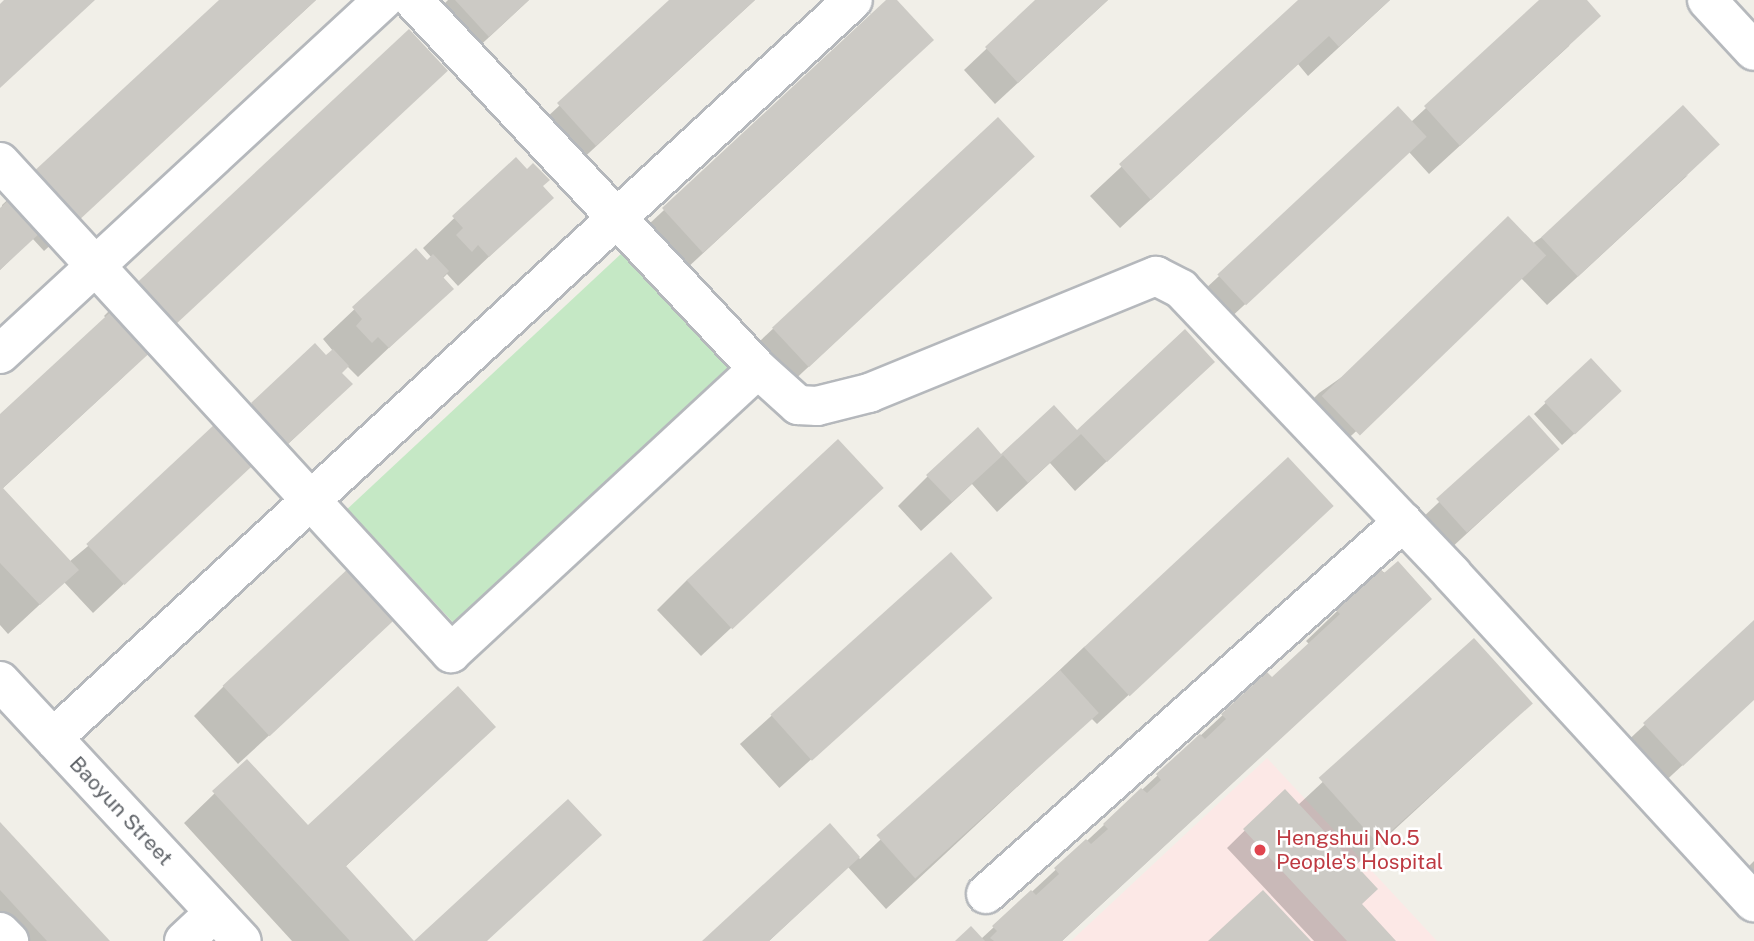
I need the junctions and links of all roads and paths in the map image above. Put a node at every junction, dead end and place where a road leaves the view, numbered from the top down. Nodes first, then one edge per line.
1 (383, 0) edge
2 (413, 0) edge
3 (853, 0) edge
4 (1707, 0) edge
5 (1754, 51) edge
6 (0, 162) edge
7 (616, 219) junction
8 (95, 266) junction
9 (0, 354) edge
10 (758, 369) junction
11 (311, 500) junction
12 (1403, 523) junction
13 (0, 681) edge
14 (54, 738) junction
15 (986, 894) dead end
16 (1754, 902) edge
17 (215, 912) junction
18 (0, 932) edge
19 (9, 941) edge
20 (184, 941) edge
21 (242, 941) edge

1 - 8 street
2 - 7 street
3 - 7 street
4 - 5 street
6 - 8 street
7 - 10 street
7 - 11 street
8 - 9 street
8 - 11 street
10 - 11 street
10 - 12 street
11 - 14 street
12 - 15 street
12 - 16 street
13 - 14 street, Baoyun Street
14 - 17 street, Baoyun Street
17 - 20 street
17 - 21 street, Baoyun Street
18 - 19 street

